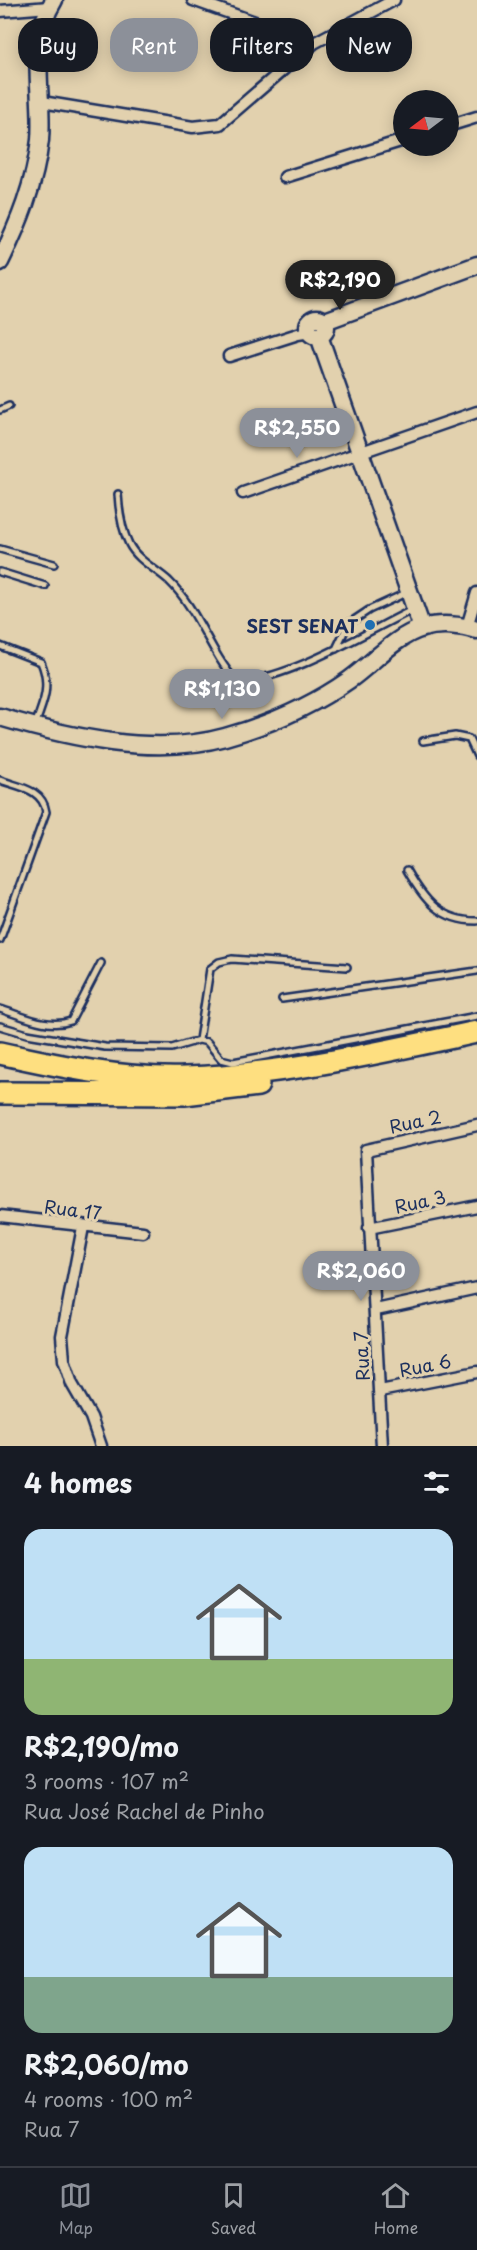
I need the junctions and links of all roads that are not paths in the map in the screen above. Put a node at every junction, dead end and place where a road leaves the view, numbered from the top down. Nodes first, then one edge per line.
1 (193, 0) edge
2 (393, 0) edge
3 (52, 4) edge
4 (0, 11) edge
5 (244, 18) edge
6 (314, 43) edge
7 (280, 72) edge
8 (42, 102) junction
9 (477, 117) edge
10 (459, 123) edge
11 (393, 143) edge
12 (285, 177) dead end
13 (0, 262) edge
14 (477, 265) edge
15 (319, 330) junction
16 (229, 356) dead end
17 (9, 406) dead end
18 (0, 410) edge
19 (477, 412) edge
20 (360, 451) junction
21 (243, 493) dead end
22 (118, 494) dead end
23 (0, 549) edge
24 (54, 564) dead end
25 (0, 572) edge
26 (45, 586) dead end
27 (409, 591) junction
28 (477, 593) edge
29 (416, 608) junction
30 (422, 628) junction
31 (472, 629) edge
32 (0, 646) edge
33 (335, 650) junction
34 (0, 717) edge
35 (34, 727) junction
36 (423, 741) dead end
37 (477, 756) edge
38 (0, 780) edge
39 (407, 870) dead end
40 (477, 921) edge
41 (0, 940) edge
42 (101, 963) dead end
43 (347, 967) dead end
44 (477, 971) edge
45 (282, 999) dead end
46 (0, 1009) edge
47 (477, 1016) edge
48 (0, 1026) edge
49 (477, 1032) edge
50 (199, 1040) junction
51 (477, 1046) edge
52 (0, 1053) edge
53 (1, 1093) edge
54 (477, 1125) edge
55 (365, 1156) joint
56 (477, 1206) edge
57 (0, 1216) edge
58 (83, 1227) junction
59 (369, 1228) junction
60 (143, 1232) dead end
61 (477, 1288) edge
62 (376, 1310) junction
63 (477, 1372) edge
64 (380, 1391) junction
65 (101, 1446) edge
66 (382, 1446) edge

1 - 5 street
2 - 6 street
3 - 4 street
3 - 8 street
7 - 8 street
8 - 13 street
9 - 10 street
11 - 12 street
14 - 15 street
15 - 16 street
15 - 20 street
17 - 18 lane
19 - 20 street
20 - 21 street
20 - 27 street
22 - 33 lane
23 - 24 lane
25 - 26 lane
27 - 29 street
27 - 33 lane
28 - 31 street
29 - 30 street
29 - 33 lane
30 - 31 street
30 - 35 street
32 - 35 lane
34 - 35 street
36 - 37 lane
38 - 41 lane
39 - 40 lane
42 - 46 lane
43 - 50 lane
44 - 45 lane
47 - 50 lane
48 - 50 lane
49 - 52 highway
51 - 53 highway
54 - 55 street, Rua 2
55 - 59 street, Rua 7
56 - 59 street, Rua 3
57 - 58 street, Rua 17
58 - 60 street, Rua 17
58 - 65 street
59 - 62 street, Rua 7
61 - 62 street
62 - 64 street, Rua 7
63 - 64 street, Rua 6
64 - 66 street, Rua 7

